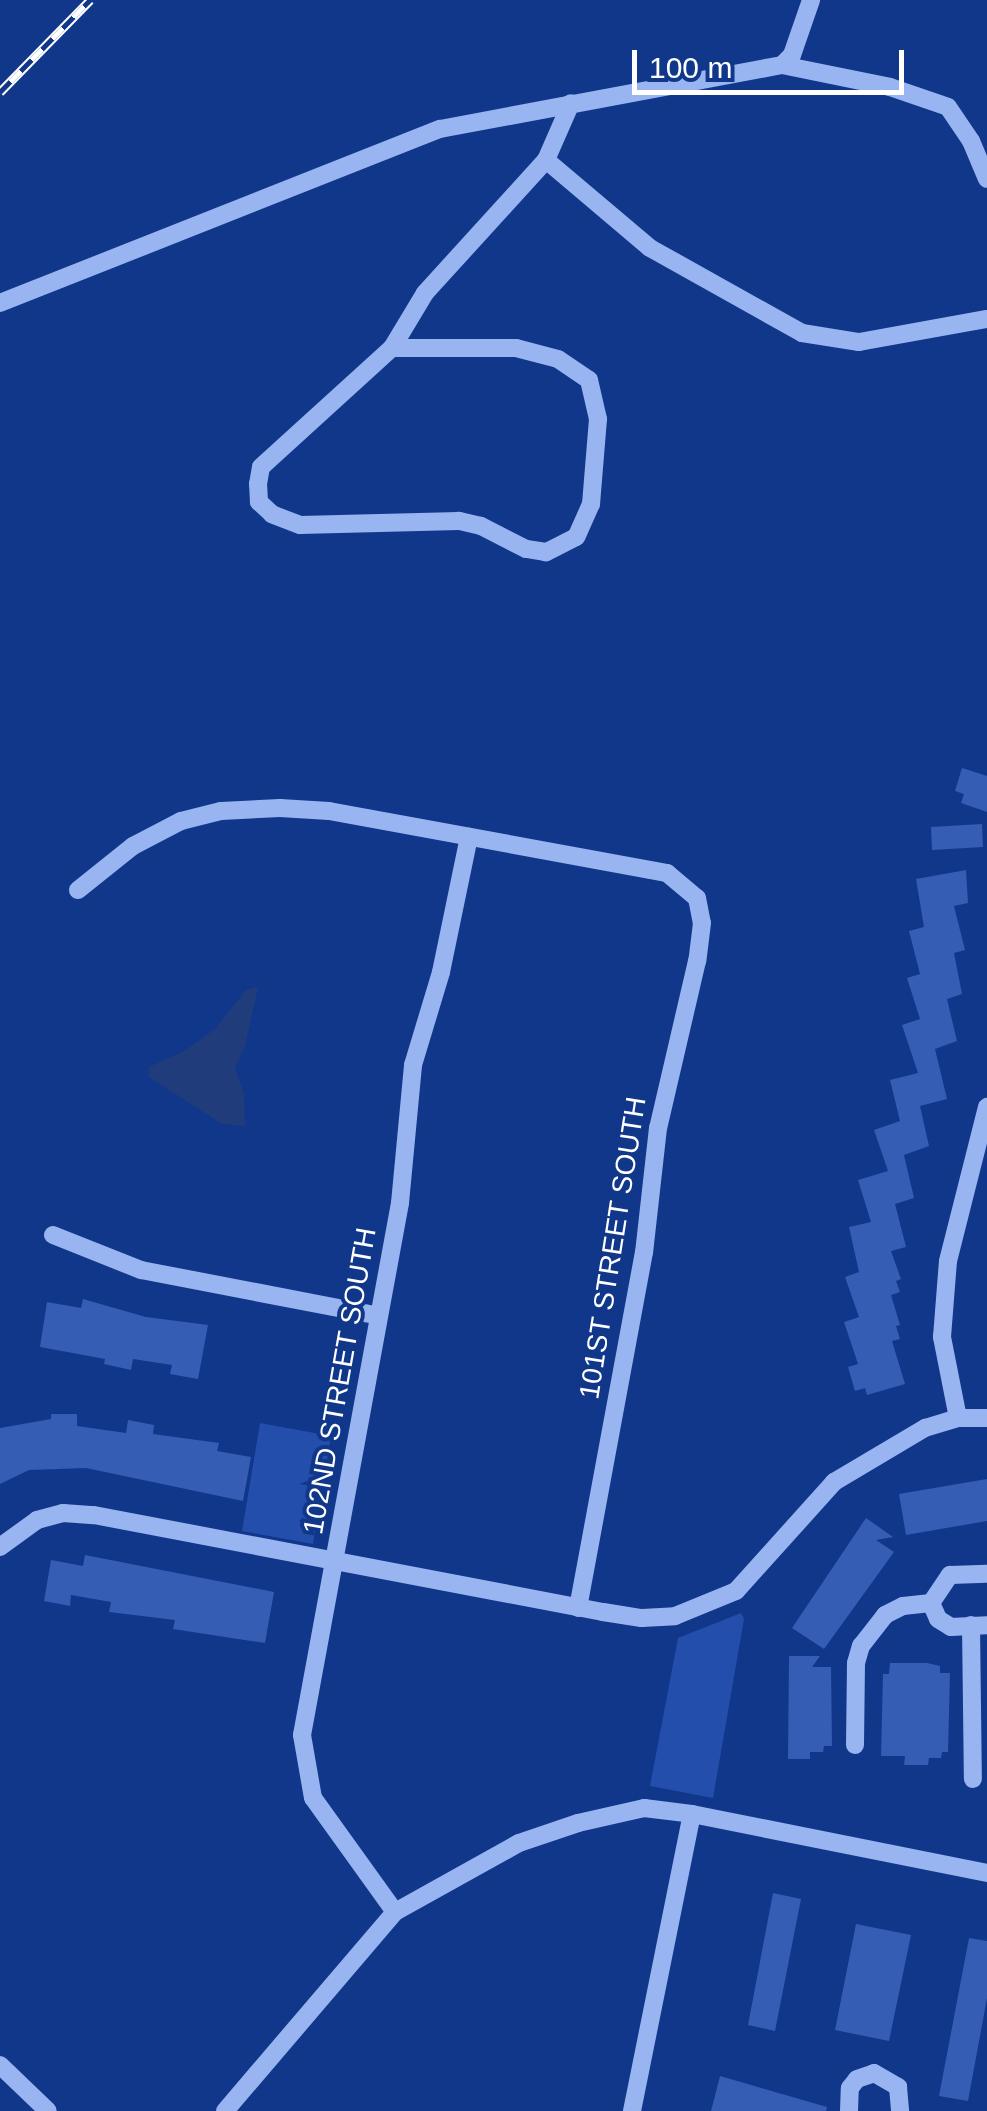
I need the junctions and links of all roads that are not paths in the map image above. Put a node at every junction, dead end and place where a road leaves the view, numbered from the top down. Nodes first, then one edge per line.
1 (811, 0) edge
2 (782, 65) junction
3 (571, 102) junction
4 (546, 160) junction
5 (987, 179) edge
6 (0, 304) edge
7 (987, 320) edge
8 (392, 348) junction
9 (469, 837) junction
10 (78, 890) dead end
11 (987, 1107) edge
12 (53, 1235) dead end
13 (379, 1316) junction
14 (958, 1418) junction
15 (987, 1418) edge
16 (0, 1547) edge
17 (336, 1562) junction
18 (987, 1574) edge
19 (930, 1603) junction
20 (578, 1608) junction
21 (979, 1625) edge
22 (855, 1744) dead end
23 (973, 1779) dead end
24 (692, 1814) junction
25 (987, 1872) edge
26 (395, 1912) junction
27 (0, 2065) edge
28 (48, 2111) edge
29 (225, 2111) edge
30 (632, 2111) edge
31 (849, 2111) edge
32 (900, 2111) edge

1 - 2 street
2 - 3 street
2 - 5 street
3 - 4 street
3 - 6 street
4 - 7 street
4 - 8 street
8 - 8 street
9 - 10 street
9 - 13 street, 102ND STREET SOUTH
9 - 20 street, 101ST STREET SOUTH
11 - 14 street
12 - 13 street
13 - 17 street, 102ND STREET SOUTH
14 - 15 street
14 - 20 street
16 - 17 street
17 - 20 street
17 - 26 street, 102ND STREET SOUTH
18 - 19 street
19 - 21 street
19 - 22 street
21 - 23 street
24 - 25 street
24 - 26 street
24 - 30 street
26 - 29 street
27 - 28 street
31 - 32 street

